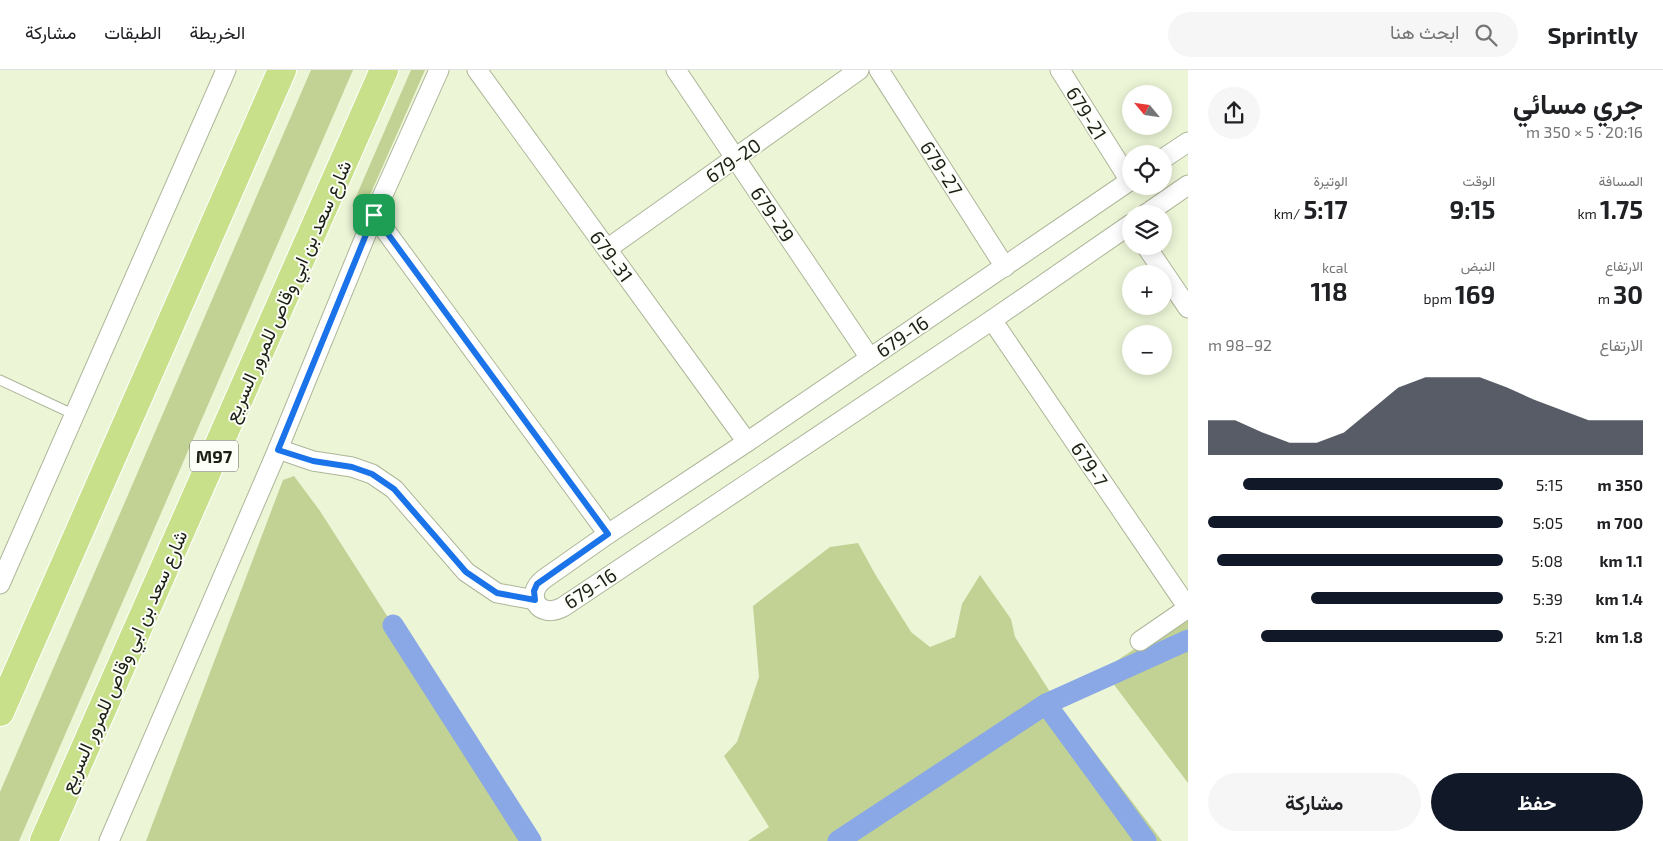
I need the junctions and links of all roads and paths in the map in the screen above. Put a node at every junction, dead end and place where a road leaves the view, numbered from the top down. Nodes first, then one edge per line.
1 (226, 70) edge
2 (282, 70) edge
3 (439, 70) edge
4 (477, 70) edge
5 (676, 70) edge
6 (859, 70) edge
7 (879, 70) edge
8 (1060, 70) edge
9 (383, 74) edge
10 (1188, 142) edge
11 (1172, 153) edge
12 (735, 158) junction
13 (1122, 167) edge
14 (1188, 185) edge
15 (1122, 187) edge
16 (1159, 205) edge
17 (374, 215) junction
18 (1122, 230) edge
19 (607, 250) junction
20 (1152, 255) edge
21 (1005, 267) junction
22 (1188, 308) edge
23 (992, 320) junction
24 (870, 358) junction
25 (0, 380) edge
26 (75, 415) junction
27 (747, 442) junction
28 (278, 450) junction
29 (608, 534) junction
30 (0, 584) edge
31 (535, 600) junction
32 (1188, 608) edge
33 (1140, 641) dead end
34 (0, 712) edge
35 (44, 841) edge
36 (109, 841) edge

1 - 26 street
2 - 34 highway
3 - 17 street
4 - 19 street, 679-31
5 - 12 street, 679-29
6 - 12 street, 679-20
7 - 21 street, 679-27
8 - 13 street, 679-21
9 - 35 highway, شارع سعد بن ابي وقاص للمرور السريع / M97
10 - 11 street
12 - 19 street, 679-20
12 - 24 street, 679-29
14 - 16 street
15 - 21 street, 679-16
17 - 28 street
17 - 29 street
18 - 23 street, 679-16
19 - 27 street, 679-31
20 - 22 street
21 - 24 street, 679-16
23 - 31 street, 679-16
23 - 32 street, 679-7
24 - 27 street, 679-16
25 - 26 lane
26 - 30 street
27 - 29 street, 679-16
28 - 31 street
28 - 36 street
29 - 31 street, 679-16
32 - 33 street

